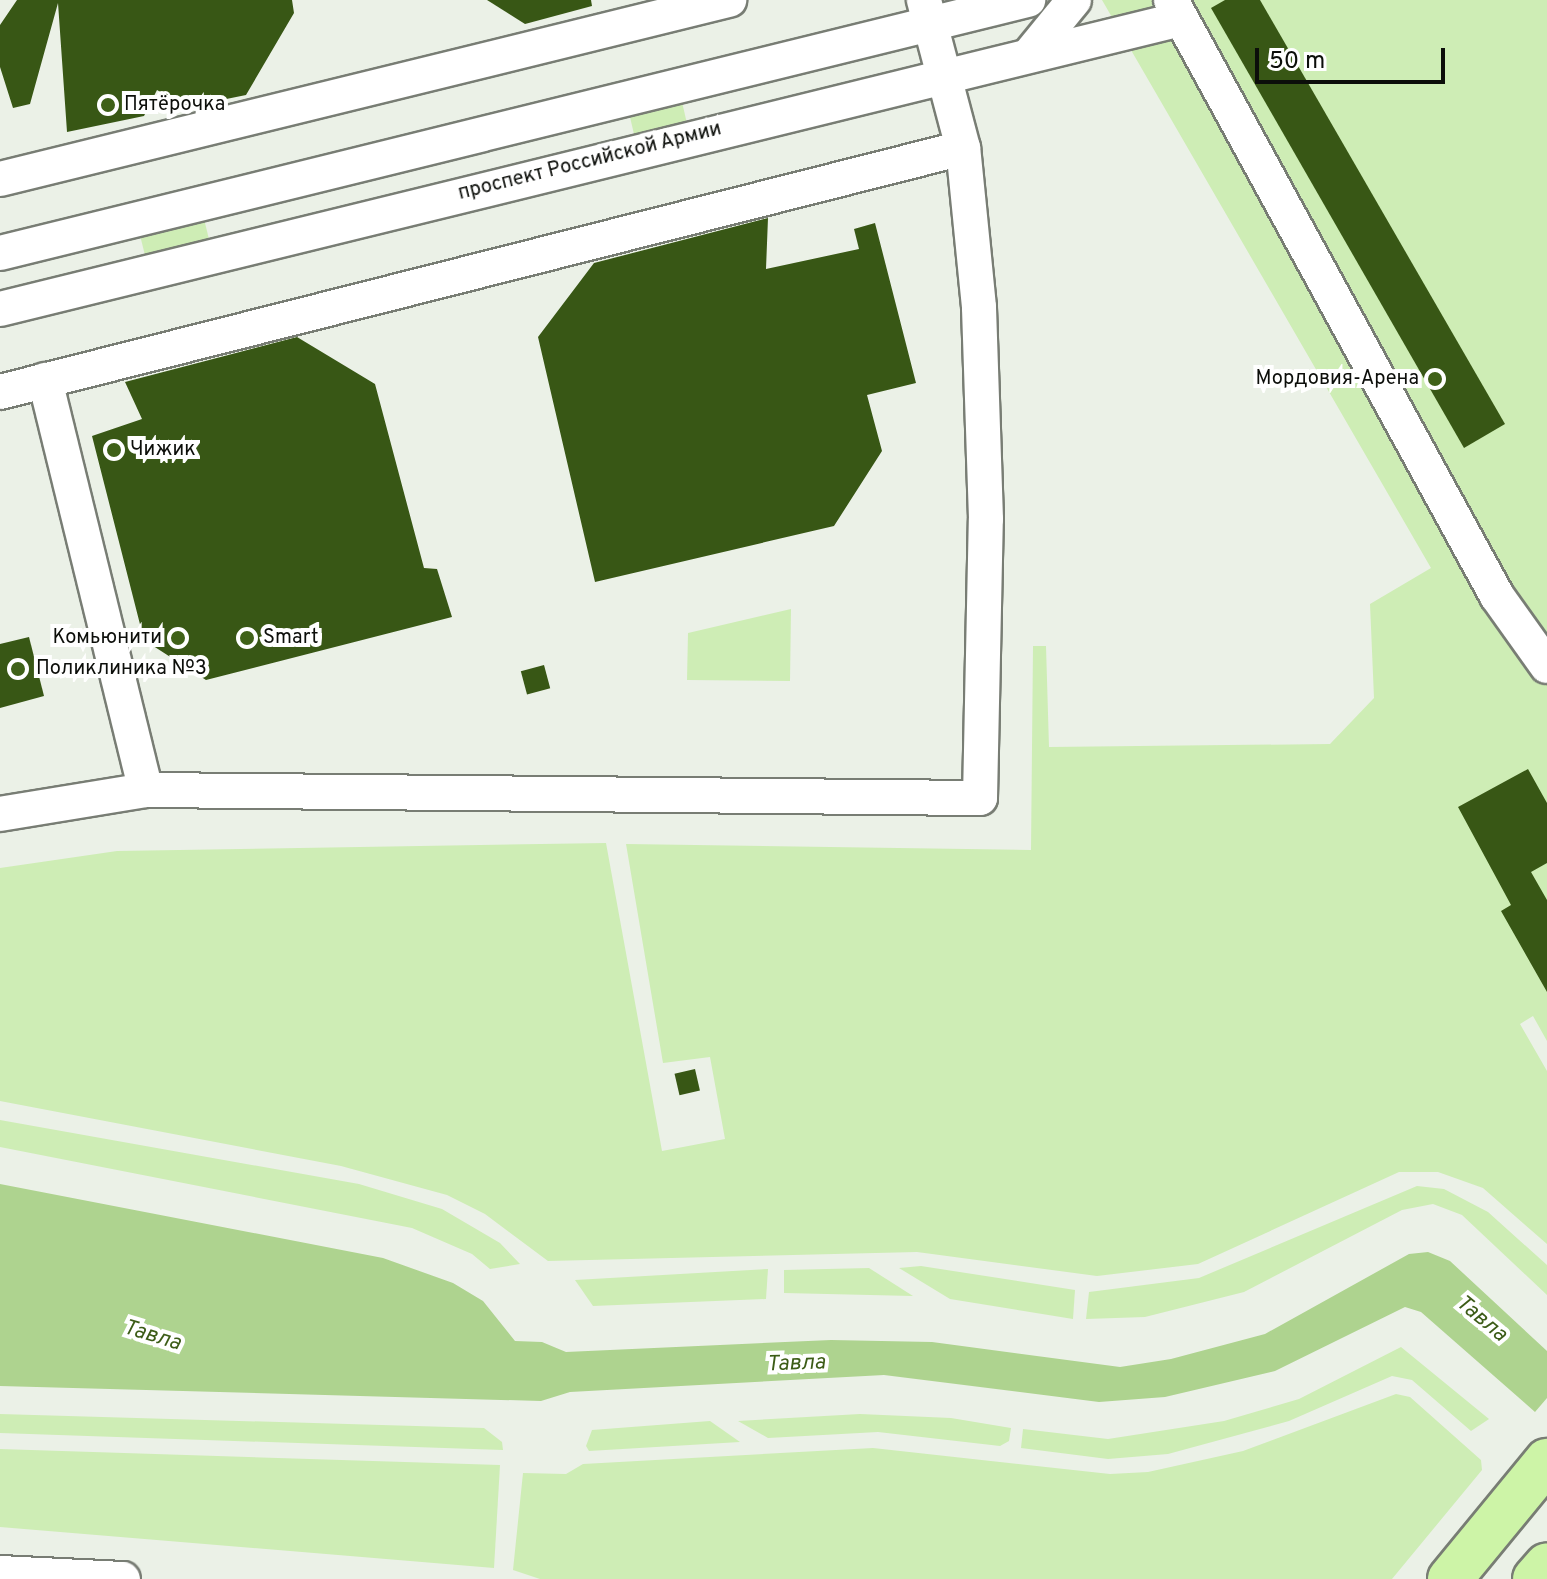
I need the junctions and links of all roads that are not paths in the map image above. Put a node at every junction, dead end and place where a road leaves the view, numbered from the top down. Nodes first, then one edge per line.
1 (729, 0) edge
2 (1028, 0) edge
3 (1068, 2) edge
4 (1176, 9) edge
5 (981, 11) junction
6 (928, 12) edge
7 (1119, 34) junction
8 (1042, 48) junction
9 (946, 75) junction
10 (963, 148) junction
11 (0, 179) edge
12 (0, 253) edge
13 (0, 309) edge
14 (45, 380) junction
15 (0, 392) edge
16 (1547, 666) edge
17 (146, 790) junction
18 (0, 814) edge
19 (1534, 1477) edge
20 (1547, 1565) edge
21 (0, 1573) edge
22 (123, 1579) edge
23 (1450, 1579) edge
24 (1535, 1579) edge

1 - 11 street
2 - 5 street
3 - 7 street
3 - 8 street
4 - 7 street, проспект Российской Армии
4 - 16 street
5 - 6 street
5 - 8 street
6 - 9 street
6 - 12 street
7 - 8 street, проспект Российской Армии
8 - 9 street, проспект Российской Армии
9 - 10 street
9 - 13 street, проспект Российской Армии
10 - 14 street
10 - 17 street
14 - 15 street
14 - 17 street
17 - 18 street
19 - 23 main road
20 - 24 main road
21 - 22 street

